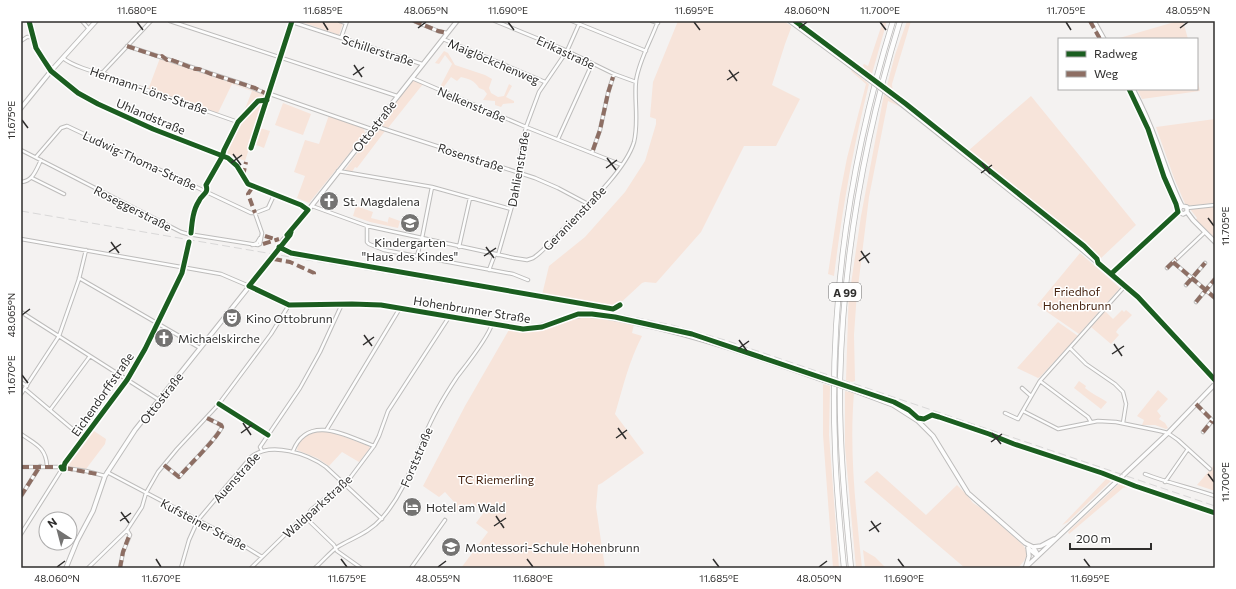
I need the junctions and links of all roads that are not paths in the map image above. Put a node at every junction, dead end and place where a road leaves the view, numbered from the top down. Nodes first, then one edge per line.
1 (29, 21) edge
2 (82, 21) edge
3 (96, 21) edge
4 (151, 21) edge
5 (170, 21) edge
6 (289, 21) edge
7 (340, 21) edge
8 (414, 21) edge
9 (457, 21) edge
10 (495, 21) edge
11 (572, 21) edge
12 (652, 21) edge
13 (790, 21) edge
14 (893, 21) edge
15 (900, 21) edge
16 (1094, 21) edge
17 (346, 22) edge
18 (658, 22) edge
19 (579, 24) junction
20 (90, 30) junction
21 (447, 33) junction
22 (32, 37) junction
23 (341, 38) junction
24 (1103, 38) edge
25 (442, 39) junction
26 (21, 41) edge
27 (127, 46) junction
28 (567, 51) junction
29 (646, 51) junction
30 (64, 58) junction
31 (422, 64) junction
32 (592, 64) junction
33 (51, 71) junction
34 (103, 72) junction
35 (614, 74) junction
36 (412, 78) junction
37 (545, 82) junction
38 (636, 82) junction
39 (1133, 90) edge
40 (397, 96) junction
41 (21, 108) edge
42 (235, 121) dead end
43 (374, 125) junction
44 (526, 127) junction
45 (371, 129) junction
46 (558, 139) junction
47 (21, 150) edge
48 (592, 152) junction
49 (36, 158) junction
50 (41, 160) junction
51 (622, 165) junction
52 (338, 171) junction
53 (518, 172) junction
54 (32, 178) junction
55 (21, 182) edge
56 (432, 187) junction
57 (64, 194) dead end
58 (274, 195) junction
59 (470, 198) junction
60 (588, 204) junction
61 (1215, 204) edge
62 (311, 206) junction
63 (1182, 206) junction
64 (308, 210) junction
65 (512, 210) junction
66 (1187, 210) junction
67 (1180, 212) junction
68 (255, 214) junction
69 (367, 226) junction
70 (1204, 233) junction
71 (422, 238) junction
72 (21, 239) edge
73 (1215, 242) edge
74 (459, 247) junction
75 (86, 250) junction
76 (497, 254) junction
77 (417, 256) junction
78 (1174, 262) junction
79 (1205, 263) dead end
80 (183, 268) junction
81 (1167, 268) dead end
82 (489, 270) junction
83 (1111, 274) junction
84 (79, 278) junction
85 (1192, 278) junction
86 (1215, 279) edge
87 (528, 280) dead end
88 (1186, 285) dead end
89 (249, 286) junction
90 (1125, 286) junction
91 (1206, 290) junction
92 (1215, 298) edge
93 (1196, 302) dead end
94 (342, 304) junction
95 (289, 305) junction
96 (400, 308) junction
97 (21, 312) edge
98 (450, 316) junction
99 (158, 323) junction
100 (492, 324) junction
101 (59, 336) junction
102 (200, 348) junction
103 (1070, 348) junction
104 (90, 356) junction
105 (127, 380) junction
106 (1215, 380) edge
107 (1040, 381) junction
108 (21, 382) edge
109 (1215, 384) edge
110 (26, 387) junction
111 (1022, 388) dead end
112 (21, 394) edge
113 (1031, 396) junction
114 (159, 401) junction
115 (1196, 404) junction
116 (50, 410) junction
117 (1023, 411) junction
118 (1005, 413) dead end
119 (207, 418) junction
120 (1212, 421) junction
121 (1091, 422) junction
122 (1123, 423) junction
123 (1215, 423) edge
124 (327, 429) junction
125 (1203, 432) dead end
126 (1168, 433) junction
127 (21, 434) edge
128 (84, 438) junction
129 (374, 446) junction
130 (1188, 450) junction
131 (262, 451) junction
132 (293, 451) junction
133 (164, 464) junction
134 (40, 466) junction
135 (47, 466) junction
136 (21, 467) edge
137 (63, 467) junction
138 (1210, 469) dead end
139 (107, 472) junction
140 (1145, 474) dead end
141 (105, 476) junction
142 (1165, 482) junction
143 (344, 484) junction
144 (146, 493) junction
145 (21, 496) edge
146 (1215, 496) edge
147 (306, 518) junction
148 (382, 519) junction
149 (198, 520) junction
150 (445, 520) dead end
151 (127, 530) junction
152 (21, 534) edge
153 (1057, 538) junction
154 (1025, 543) junction
155 (1033, 547) junction
156 (336, 548) junction
157 (1028, 548) junction
158 (1038, 555) junction
159 (262, 557) junction
160 (66, 568) edge
161 (88, 568) edge
162 (120, 568) edge
163 (181, 568) edge
164 (251, 568) edge
165 (315, 568) edge
166 (361, 568) edge
167 (411, 568) edge
168 (844, 568) edge
169 (851, 568) edge
170 (1025, 568) edge

1 - 22 street, Uhlandstraße
2 - 20 street
3 - 20 street
4 - 27 street
5 - 40 street
6 - 23 street, Schillerstraße
7 - 17 street
8 - 21 street
9 - 21 street, Ottostraße
10 - 28 street, Erikastraße
11 - 19 street
12 - 18 street
13 - 83 street, bridge
14 - 168 highway, A 99
15 - 169 highway, A 99
16 - 24 street
17 - 23 street
18 - 29 street, Geranienstraße
19 - 28 street, Dahlienstraße
19 - 29 street
20 - 30 street
21 - 25 street, Ottostraße
22 - 26 street
22 - 33 street, Uhlandstraße
23 - 31 street, Schillerstraße
25 - 31 street, Ottostraße
25 - 37 street, Maiglöckchenweg
27 - 34 street
27 - 45 street
28 - 32 street, Erikastraße
28 - 37 street, Dahlienstraße
29 - 38 street, Geranienstraße
30 - 33 street
30 - 34 street, Hermann-Löns-Straße
31 - 36 street, Ottostraße
32 - 35 street, Erikastraße
32 - 46 street
33 - 41 street
33 - 58 street, Uhlandstraße
34 - 42 street, Hermann-Löns-Straße
35 - 38 street, Erikastraße
35 - 48 street
36 - 40 street, Ottostraße
36 - 44 street, Nelkenstraße
37 - 44 street, Dahlienstraße
38 - 51 street, Geranienstraße
39 - 63 street
40 - 43 street, Ottostraße
43 - 45 street, Ottostraße
43 - 53 street, Rosenstraße
44 - 46 street, Nelkenstraße
44 - 53 street, Dahlienstraße
45 - 52 street, Ottostraße
46 - 48 street, Nelkenstraße
47 - 49 street, Roseggerstraße
48 - 51 street, Nelkenstraße
49 - 50 street, Roseggerstraße
49 - 68 street, Ludwig-Thoma-Straße
50 - 54 street
50 - 68 street, Roseggerstraße
51 - 60 street, Geranienstraße
52 - 56 street
52 - 62 street, Ottostraße
53 - 60 street, Rosenstraße
53 - 65 street, Dahlienstraße
54 - 55 street
54 - 57 street
56 - 59 street
56 - 71 street
58 - 64 street, Uhlandstraße
58 - 68 street
59 - 65 street
59 - 74 street
60 - 76 street, Geranienstraße
61 - 66 street
62 - 64 street, Ottostraße
62 - 69 street
63 - 66 street
63 - 67 street
64 - 89 street, Ottostraße
65 - 76 street, Dahlienstraße
66 - 67 street
66 - 70 street
67 - 83 street
69 - 71 street
69 - 77 street
70 - 73 street
70 - 78 street
71 - 74 street
71 - 77 street
72 - 75 street
74 - 76 street
75 - 80 street
75 - 84 street
76 - 82 street, Dahlienstraße
77 - 82 street
78 - 81 street
78 - 85 street
79 - 85 street
80 - 89 street
80 - 99 street, Eichendorffstraße
82 - 87 street
83 - 90 street
84 - 99 street
84 - 101 street
85 - 88 street
85 - 91 street
86 - 91 street
89 - 95 street, Hohenbrunner Straße
89 - 102 street, Ottostraße
90 - 103 street
90 - 106 street
91 - 92 street
91 - 93 street
94 - 95 street, Hohenbrunner Straße
94 - 96 street, Hohenbrunner Straße
94 - 131 street, Auenstraße
95 - 119 street
96 - 98 street, Hohenbrunner Straße
96 - 124 street
97 - 101 street
98 - 100 street, Hohenbrunner Straße
98 - 129 street, Waldparkstraße
99 - 102 street
99 - 105 street, Eichendorffstraße
100 - 148 street, Forststraße
100 - 154 street, Hohenbrunner Straße, bridge
101 - 104 street
101 - 110 street
102 - 114 street, Ottostraße
103 - 107 street
103 - 122 street
104 - 105 street
104 - 116 street
105 - 114 street
105 - 128 street, Eichendorffstraße
107 - 113 street
107 - 121 street
108 - 110 street
109 - 115 street
110 - 112 street
110 - 116 street
111 - 113 street
113 - 117 street
114 - 139 street, Ottostraße
115 - 120 street
115 - 126 street
116 - 128 street
117 - 118 street
117 - 121 street
119 - 133 street
119 - 133 street
120 - 123 street
120 - 125 street
121 - 122 street
122 - 126 street
124 - 129 street
124 - 132 street
126 - 130 street
126 - 153 street
127 - 135 street
128 - 137 street, Eichendorffstraße
129 - 143 street, Waldparkstraße
130 - 138 street
130 - 142 street
131 - 132 street
131 - 149 street, Auenstraße
132 - 143 street
133 - 144 street
134 - 135 street
134 - 136 street
134 - 145 street
135 - 137 street
137 - 141 street
137 - 152 street, Eichendorffstraße
139 - 141 street, Ottostraße
139 - 144 street, Kufsteiner Straße
140 - 142 street
141 - 160 street, Ottostraße
142 - 146 street
143 - 147 street, Waldparkstraße
143 - 148 street
144 - 149 street, Kufsteiner Straße
144 - 151 street
147 - 156 street
147 - 159 street, Waldparkstraße
148 - 156 street, Forststraße
149 - 159 street, Kufsteiner Straße
149 - 163 street, Auenstraße
150 - 167 street
151 - 161 street
151 - 162 street
153 - 155 street
153 - 158 street
154 - 155 street, Hohenbrunner Straße
154 - 157 street, Hohenbrunner Straße
155 - 158 street
156 - 165 street, Forststraße
156 - 166 street
157 - 158 street, Hohenbrunner Straße
157 - 170 street
158 - 170 street
159 - 164 street, Waldparkstraße

